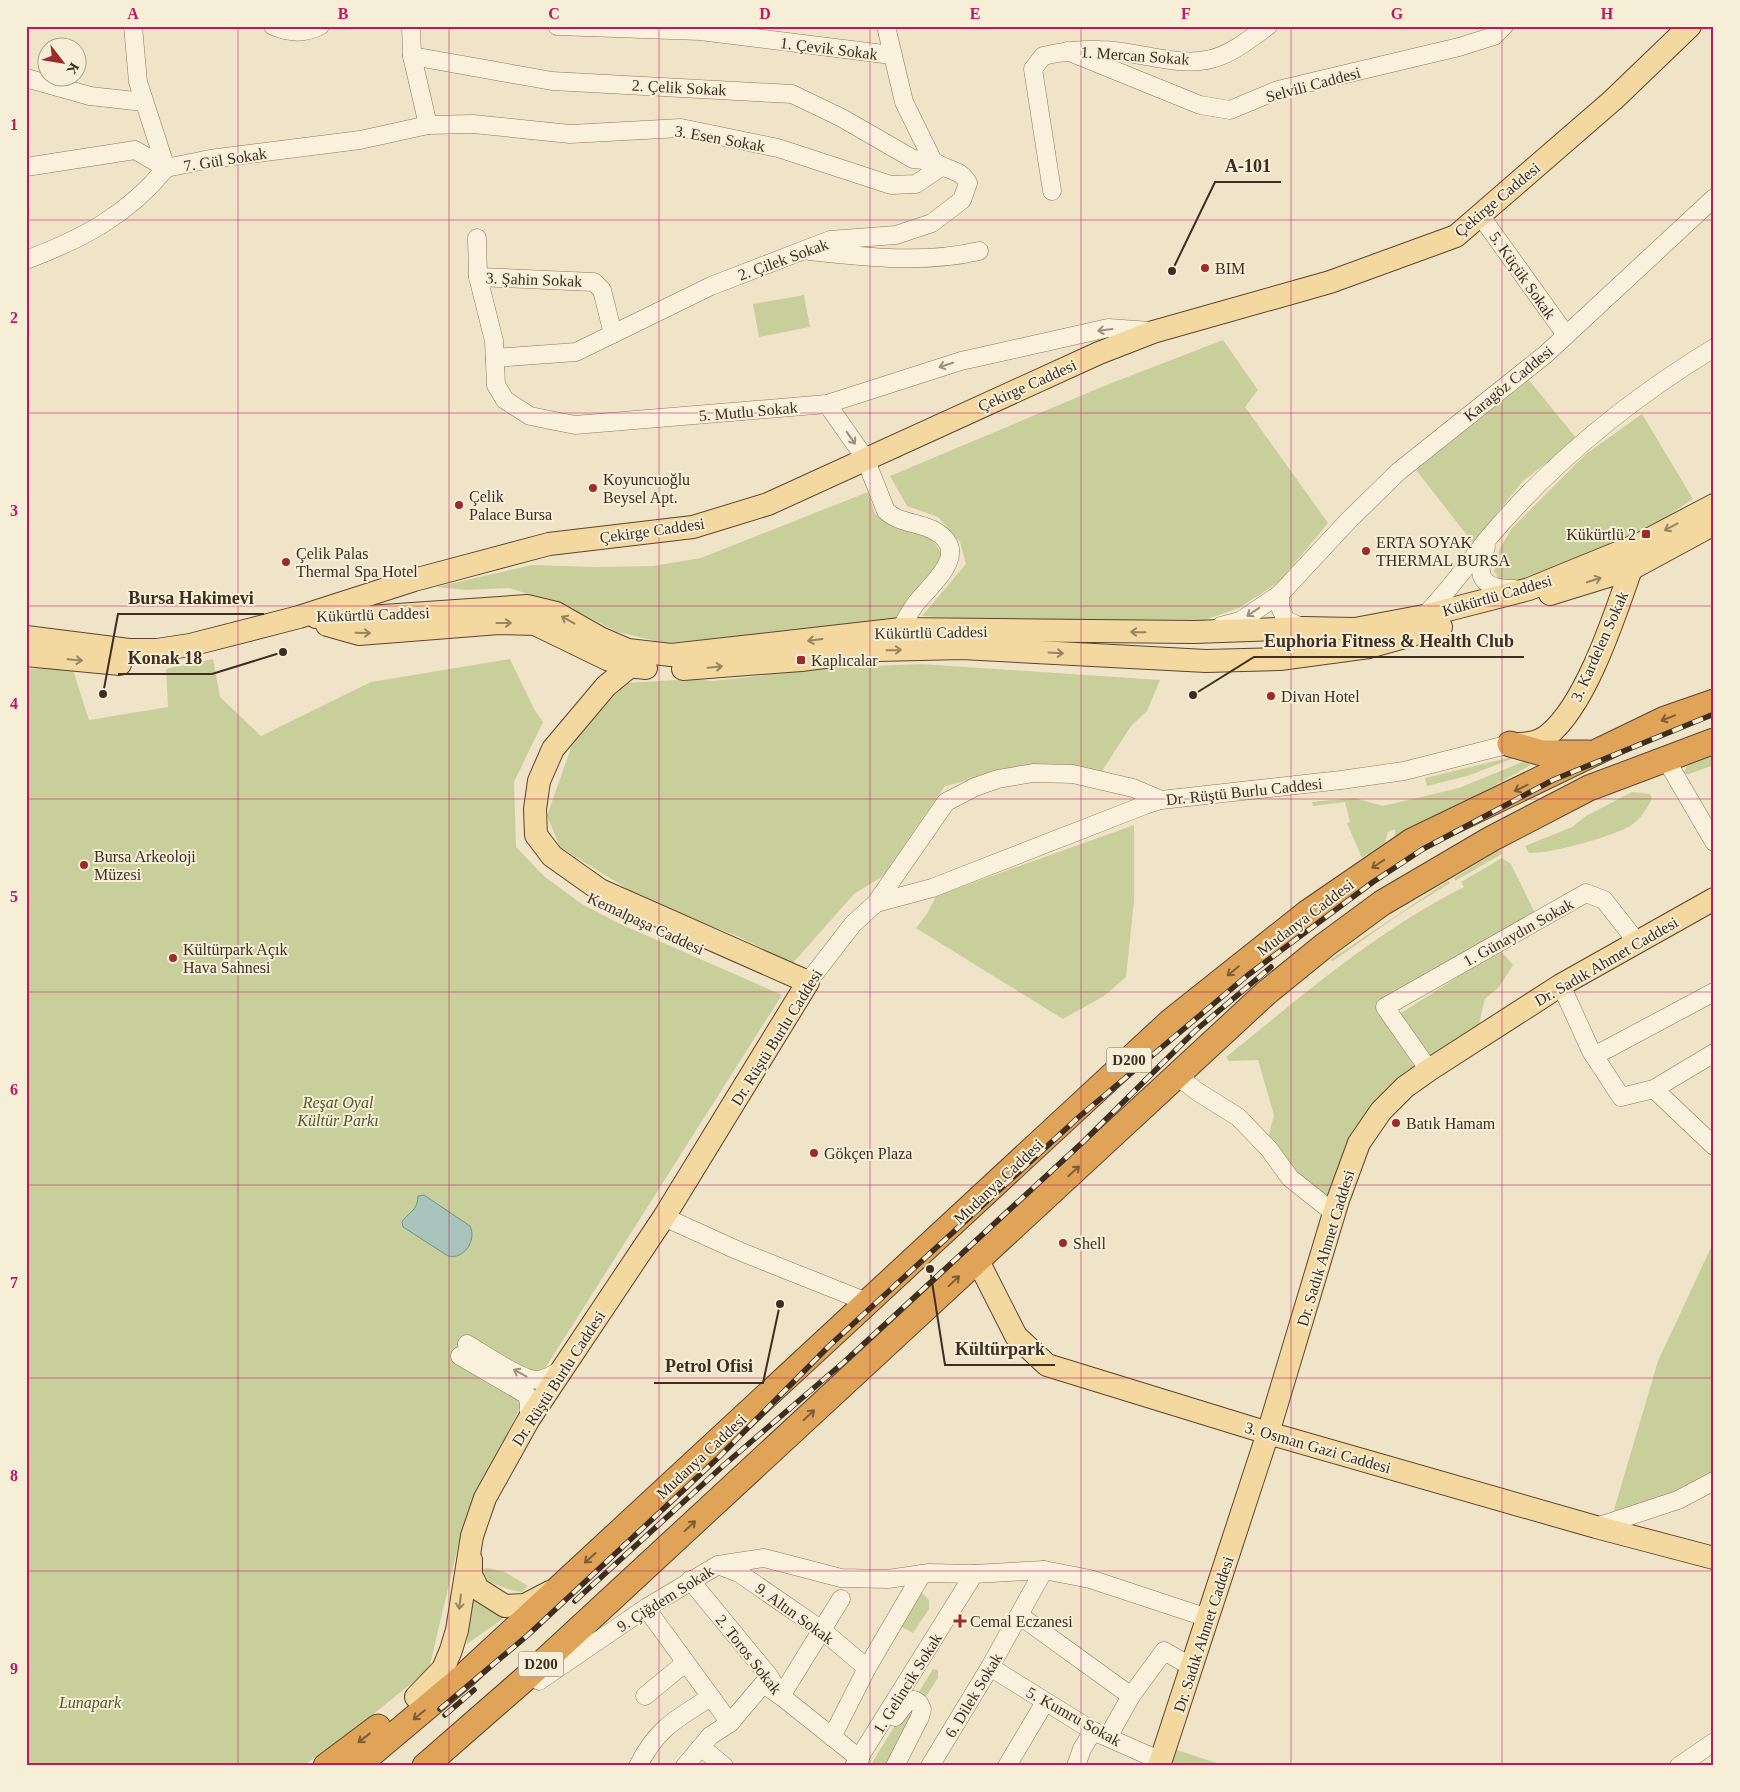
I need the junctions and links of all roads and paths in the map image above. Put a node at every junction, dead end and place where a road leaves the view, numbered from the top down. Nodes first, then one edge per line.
1 (133, 26) edge
2 (273, 26) edge
3 (320, 26) edge
4 (411, 26) edge
5 (557, 26) edge
6 (886, 26) edge
7 (1268, 26) edge
8 (1504, 26) edge
9 (1690, 26) edge
10 (1066, 51) junction
11 (892, 55) junction
12 (412, 56) junction
13 (26, 78) edge
14 (144, 102) junction
15 (428, 125) junction
16 (937, 164) junction
17 (26, 167) edge
18 (166, 168) junction
19 (1052, 191) dead end
20 (1714, 198) edge
21 (1480, 215) junction
22 (476, 238) dead end
23 (804, 250) junction
24 (979, 251) dead end
25 (26, 260) edge
26 (478, 277) junction
27 (1153, 332) junction
28 (613, 334) junction
29 (1566, 336) junction
30 (1714, 348) edge
31 (495, 358) junction
32 (827, 404) junction
33 (869, 466) junction
34 (1714, 505) edge
35 (1714, 524) edge
36 (1490, 537) junction
37 (1631, 569) junction
38 (1529, 589) junction
39 (1280, 594) junction
40 (1424, 616) junction
41 (299, 617) junction
42 (1303, 628) junction
43 (901, 629) junction
44 (1194, 632) junction
45 (26, 637) edge
46 (612, 654) junction
47 (649, 654) junction
48 (26, 655) edge
49 (1714, 702) edge
50 (1714, 741) edge
51 (1510, 744) junction
52 (1596, 752) junction
53 (1665, 758) junction
54 (1161, 800) junction
55 (1714, 842) edge
56 (1714, 900) edge
57 (876, 903) junction
58 (1637, 942) junction
59 (1561, 985) junction
60 (804, 987) junction
61 (1714, 992) edge
62 (1714, 1053) edge
63 (1594, 1056) junction
64 (1429, 1070) junction
65 (1177, 1076) junction
66 (1654, 1089) junction
67 (1714, 1146) edge
68 (1334, 1213) junction
69 (664, 1217) junction
70 (977, 1259) junction
71 (867, 1302) junction
72 (564, 1368) junction
73 (529, 1419) junction
74 (1268, 1433) junction
75 (1714, 1481) edge
76 (1596, 1527) junction
77 (472, 1536) junction
78 (1714, 1558) edge
79 (655, 1559) junction
80 (718, 1565) junction
81 (1044, 1570) junction
82 (922, 1574) junction
83 (974, 1574) junction
84 (690, 1580) junction
85 (558, 1587) junction
86 (841, 1599) dead end
87 (646, 1608) junction
88 (1019, 1615) junction
89 (1208, 1618) junction
90 (822, 1631) junction
91 (685, 1663) junction
92 (990, 1667) junction
93 (1192, 1667) junction
94 (867, 1668) junction
95 (539, 1681) junction
96 (645, 1696) dead end
97 (781, 1696) junction
98 (1132, 1696) junction
99 (416, 1697) junction
100 (711, 1697) junction
101 (1044, 1702) junction
102 (730, 1723) junction
103 (1101, 1734) junction
104 (832, 1736) junction
105 (1714, 1742) edge
106 (701, 1747) junction
107 (859, 1763) edge
108 (1160, 1763) edge
109 (1688, 1764) edge
110 (326, 1766) edge
111 (357, 1766) edge
112 (425, 1766) edge
113 (448, 1766) edge
114 (638, 1766) edge
115 (685, 1766) edge
116 (724, 1766) edge
117 (895, 1766) edge
118 (930, 1766) edge
119 (1007, 1766) edge
120 (1076, 1766) edge

1 - 14 street
2 - 3 street
4 - 12 street
5 - 11 street, 1. Çevik Sokak
6 - 11 street
7 - 10 street, 1. Mercan Sokak
8 - 10 street, Selvili Caddesi
9 - 21 main road, Çekirge Caddesi
10 - 19 street, 1. Mercan Sokak
11 - 16 street
12 - 15 street
12 - 16 street, 2. Çelik Sokak
13 - 14 street
14 - 18 street
15 - 16 street, 3. Esen Sokak
15 - 18 street, 7. Gül Sokak
16 - 23 street, 2. Çilek Sokak
17 - 18 street, 7. Gül Sokak
18 - 25 street
20 - 29 street, Karagöz Caddesi
21 - 27 main road, Çekirge Caddesi
21 - 29 street, 5. Küçük Sokak
22 - 26 street, 5. Mutlu Sokak
23 - 24 street
23 - 28 street, 2. Çilek Sokak
26 - 28 street, 3. Şahin Sokak
26 - 31 street, 5. Mutlu Sokak
27 -> 32 street, 5. Mutlu Sokak
27 - 33 main road, Çekirge Caddesi
28 - 31 street, 2. Çilek Sokak
29 - 39 street, Karagöz Caddesi
30 - 36 street
31 - 32 street, 5. Mutlu Sokak
32 -> 33 street
33 - 41 main road, Çekirge Caddesi
33 - 43 street
34 -> 38 main road, Kükürtlü Caddesi
35 - 37 main road, Kükürtlü Caddesi
36 - 38 street
36 - 40 street
46 -> 37 main road, Kükürtlü Caddesi
37 - 51 main road, 3. Kardelen Sokak
38 - 40 main road, Kükürtlü Caddesi
39 - 42 street
39 -> 44 street, Karagöz Caddesi
40 - 42 main road, Kükürtlü Caddesi
41 - 45 main road, Çekirge Caddesi
41 - 46 main road, Kükürtlü Caddesi
48 -> 41 main road, Çekirge Caddesi
42 - 44 main road, Kükürtlü Caddesi
44 -> 43 main road, Kükürtlü Caddesi
43 -> 47 main road, Kükürtlü Caddesi
46 - 47 main road
46 - 47 main road, Kükürtlü Caddesi
46 - 60 main road, Kemalpaşa Caddesi
49 -> 52 highway, Mudanya Caddesi / D200
50 - 53 highway, D200
51 - 52 highway
51 - 54 street, Dr. Rüştü Burlu Caddesi
52 -> 71 highway, Mudanya Caddesi / D200
53 - 55 street
53 - 65 highway, D200
54 - 57 street, Dr. Rüştü Burlu Caddesi
54 - 57 street
56 - 58 main road, Dr. Sadık Ahmet Caddesi
57 - 60 street, Dr. Rüştü Burlu Caddesi
58 - 59 main road, Dr. Sadık Ahmet Caddesi
58 - 64 street, 1. Günaydın Sokak
59 - 63 street
59 - 64 main road, Dr. Sadık Ahmet Caddesi
60 - 69 main road, Dr. Rüştü Burlu Caddesi
61 - 63 street
62 - 66 street
63 - 66 street
64 - 68 main road, Dr. Sadık Ahmet Caddesi
65 - 68 street
70 -> 65 highway, D200
66 - 67 street
68 - 74 main road, Dr. Sadık Ahmet Caddesi
69 - 71 street
69 - 72 main road, Dr. Rüştü Burlu Caddesi
70 - 74 main road, 3. Osman Gazi Caddesi
79 -> 70 highway, D200
71 -> 85 highway, Mudanya Caddesi / D200
72 - 73 main road, Dr. Rüştü Burlu Caddesi
72 -> 73 street
73 - 77 main road, Dr. Rüştü Burlu Caddesi
74 - 76 main road, 3. Osman Gazi Caddesi
74 - 89 main road, Dr. Sadık Ahmet Caddesi
75 - 76 street
76 - 78 main road, 3. Osman Gazi Caddesi
77 - 85 main road
77 -> 99 main road
79 - 95 highway
79 - 112 highway, D200
80 - 82 street, 9. Çiğdem Sokak
80 - 84 street, 9. Çiğdem Sokak
80 - 90 street, 9. Altın Sokak
81 - 83 street, 9. Çiğdem Sokak
81 - 88 street, 6. Dilek Sokak
81 - 89 street, 9. Çiğdem Sokak
82 - 83 street, 9. Çiğdem Sokak
82 - 94 street
83 - 107 street, 1. Gelincik Sokak
84 - 87 street, 9. Çiğdem Sokak
84 - 97 street, 2. Toros Sokak
85 - 99 highway
85 -> 111 highway, Mudanya Caddesi / D200
86 - 90 street
87 - 91 street
87 - 95 street, 9. Çiğdem Sokak
88 - 92 street, 6. Dilek Sokak
88 - 98 street
89 - 93 main road, Dr. Sadık Ahmet Caddesi
90 - 94 street, 9. Altın Sokak
90 - 97 street
91 - 96 street
91 - 100 street
92 - 101 street, 5. Kumru Sokak
92 - 118 street, 6. Dilek Sokak
93 - 98 street
93 - 108 main road, Dr. Sadık Ahmet Caddesi
94 - 104 street
95 - 113 highway
97 - 102 street
97 - 104 street, 2. Toros Sokak
98 - 103 street
99 -> 110 highway
100 - 102 street
100 - 114 street
101 - 103 street, 5. Kumru Sokak
101 - 119 street
102 - 106 street
103 - 108 street, 5. Kumru Sokak
103 - 120 street
104 - 107 street, 2. Toros Sokak
105 - 109 street
106 - 115 street
106 - 116 street
107 - 117 street

